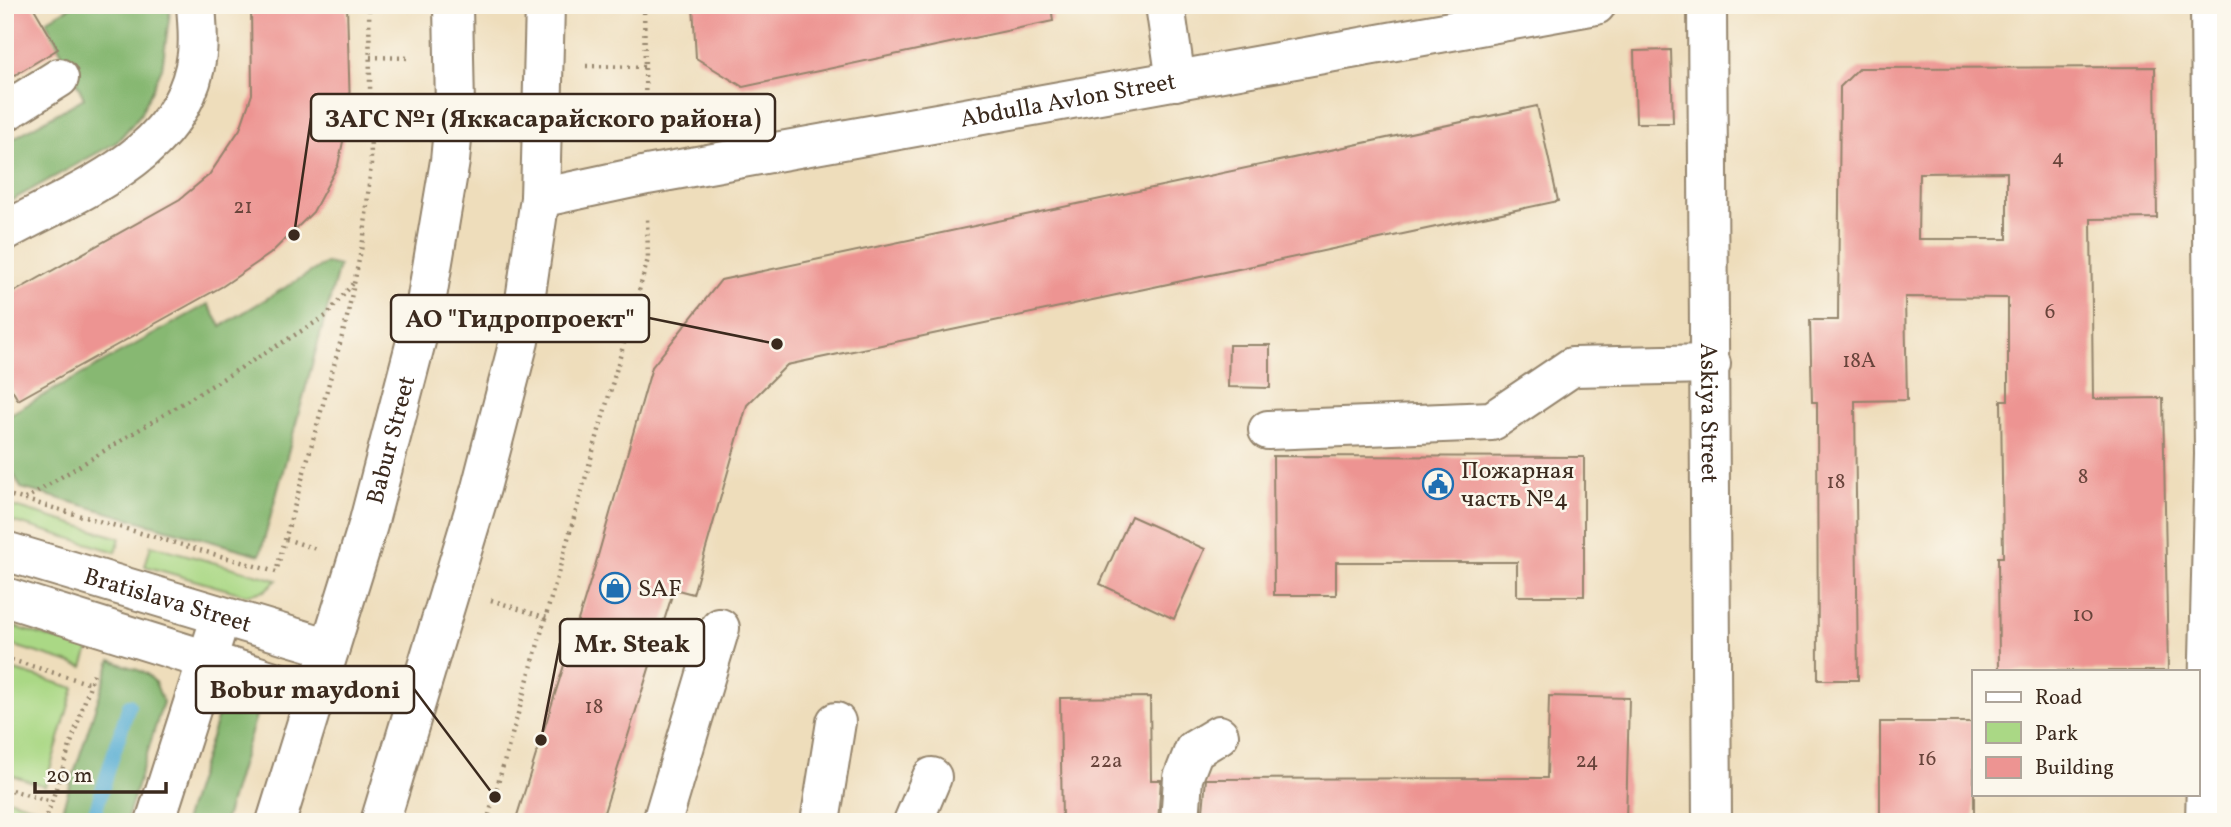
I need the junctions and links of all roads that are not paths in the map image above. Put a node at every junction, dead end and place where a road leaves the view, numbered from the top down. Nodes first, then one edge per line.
1 (196, 5) edge
2 (453, 5) edge
3 (545, 5) edge
4 (1165, 5) edge
5 (1596, 5) edge
6 (1707, 5) edge
7 (2210, 5) edge
8 (59, 78) dead end
9 (1176, 81) junction
10 (5, 112) edge
11 (540, 198) junction
12 (5, 230) edge
13 (1711, 364) junction
14 (1268, 430) dead end
15 (2220, 454) edge
16 (5, 551) edge
17 (5, 597) edge
18 (221, 616) junction
19 (720, 628) dead end
20 (330, 648) junction
21 (207, 659) junction
22 (316, 694) junction
23 (836, 722) dead end
24 (1219, 735) dead end
25 (932, 777) dead end
26 (155, 822) edge
27 (276, 822) edge
28 (380, 822) edge
29 (662, 822) edge
30 (820, 822) edge
31 (914, 822) edge
32 (1180, 822) edge
33 (1712, 822) edge
34 (2205, 822) edge

1 - 12 street
2 - 20 street, Babur Street
3 - 11 street
4 - 9 street
5 - 9 street, Abdulla Avlon Street
6 - 13 street, Askiya Street
7 - 15 street
8 - 10 street
9 - 11 street, Abdulla Avlon Street
11 - 28 street
13 - 14 street
13 - 33 street, Askiya Street
15 - 34 street
16 - 18 street, Bratislava Street
17 - 21 street, Bratislava Street
18 - 20 street, Bratislava Street
18 - 21 street
19 - 29 street
20 - 22 street, Babur Street
21 - 22 street, Bratislava Street
21 - 26 street
22 - 27 street, Babur Street
23 - 30 street
24 - 32 street
25 - 31 street

